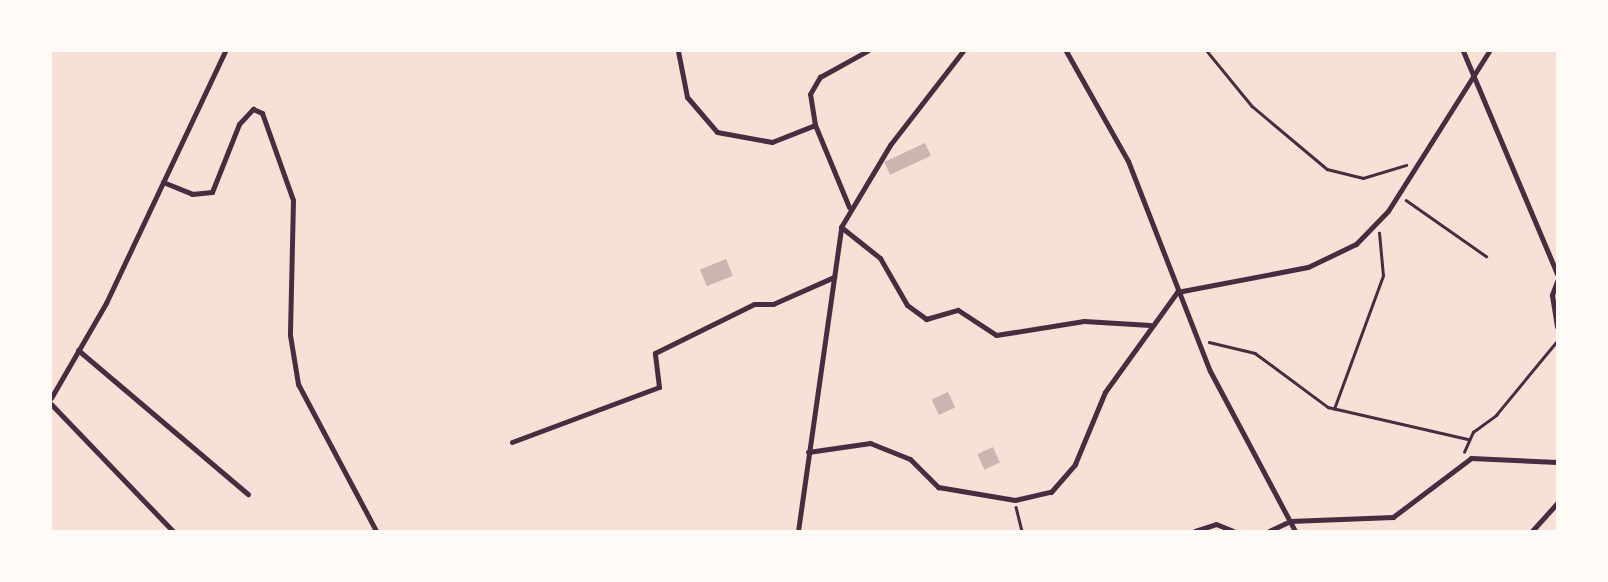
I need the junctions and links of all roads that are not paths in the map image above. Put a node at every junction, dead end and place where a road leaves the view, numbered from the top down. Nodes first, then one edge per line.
1 (225, 51) edge
2 (678, 51) edge
3 (867, 51) edge
4 (963, 51) edge
5 (1066, 51) edge
6 (1463, 51) edge
7 (1489, 51) edge
8 (1471, 72) junction
9 (815, 125) junction
10 (163, 183) junction
11 (849, 207) junction
12 (841, 227) junction
13 (1557, 274) edge
14 (834, 277) junction
15 (1557, 281) edge
16 (1177, 292) junction
17 (1150, 325) junction
18 (1557, 327) edge
19 (78, 350) junction
20 (51, 398) edge
21 (51, 404) edge
22 (512, 442) dead end
23 (808, 452) junction
24 (1557, 462) edge
25 (248, 495) dead end
26 (1557, 503) edge
27 (1290, 522) junction
28 (173, 531) edge
29 (376, 531) edge
30 (798, 531) edge
31 (1195, 531) edge
32 (1233, 531) edge
33 (1269, 531) edge
34 (1295, 531) edge
35 (1532, 531) edge

1 - 10 street
2 - 9 street
3 - 9 street
4 - 11 street
5 - 16 street
6 - 8 street
7 - 8 street
8 - 13 street
8 - 16 street
9 - 11 street
10 - 19 street
10 - 29 street
11 - 12 street
12 - 14 street
12 - 17 street
14 - 22 street
14 - 23 street
15 - 18 street
16 - 17 street
16 - 27 street
17 - 23 street
19 - 20 street
19 - 25 street
21 - 28 street
23 - 30 street
24 - 27 street
26 - 35 street
27 - 33 street
27 - 34 street
31 - 32 street

